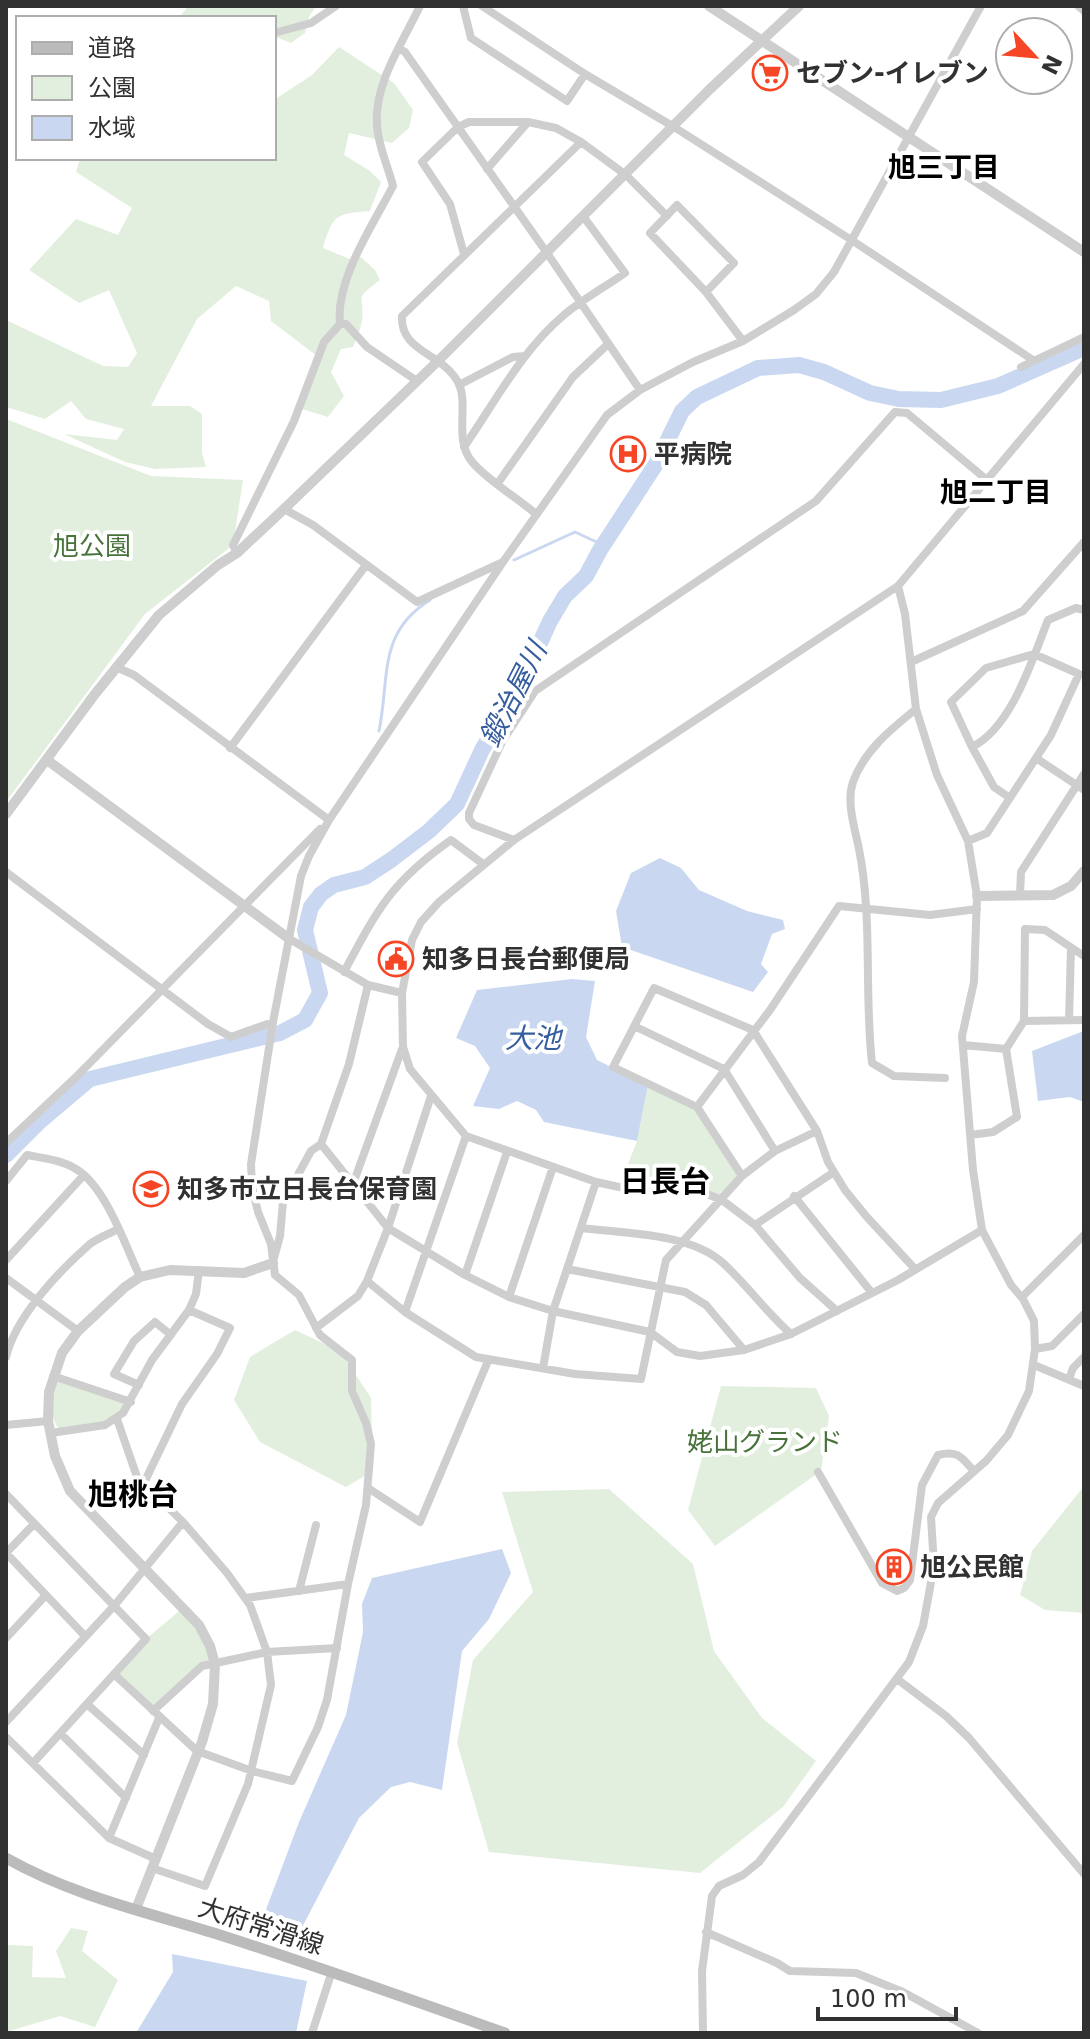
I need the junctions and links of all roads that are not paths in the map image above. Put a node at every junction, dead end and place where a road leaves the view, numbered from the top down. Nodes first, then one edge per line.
1 (336, 6) edge
2 (420, 6) edge
3 (463, 6) edge
4 (482, 6) edge
5 (709, 6) edge
6 (799, 6) edge
7 (981, 6) edge
8 (1078, 6) edge
9 (1084, 11) edge
10 (276, 32) edge
11 (763, 41) junction
12 (400, 49) junction
13 (585, 74) junction
14 (528, 122) junction
15 (458, 127) junction
16 (674, 127) junction
17 (910, 137) junction
18 (581, 142) junction
19 (487, 169) junction
20 (626, 175) junction
21 (515, 207) junction
22 (583, 216) junction
23 (667, 216) junction
24 (853, 241) junction
25 (1084, 252) edge
26 (547, 253) junction
27 (464, 254) junction
28 (706, 292) junction
29 (582, 304) junction
30 (340, 324) junction
31 (1084, 337) edge
32 (743, 341) junction
33 (608, 344) junction
34 (525, 356) junction
35 (439, 360) junction
36 (1033, 360) junction
37 (1084, 364) edge
38 (1021, 367) dead end
39 (417, 381) junction
40 (459, 385) junction
41 (640, 390) junction
42 (464, 448) junction
43 (987, 480) junction
44 (498, 483) junction
45 (284, 509) junction
46 (536, 514) junction
47 (1084, 542) edge
48 (237, 553) junction
49 (503, 562) junction
50 (366, 565) junction
51 (898, 586) junction
52 (1084, 610) edge
53 (1034, 654) junction
54 (911, 662) junction
55 (1084, 665) edge
56 (116, 667) junction
57 (1082, 675) edge
58 (916, 709) junction
59 (972, 747) junction
60 (230, 748) junction
61 (1036, 758) junction
62 (47, 760) junction
63 (1084, 774) edge
64 (1081, 788) edge
65 (1010, 798) junction
66 (6, 814) edge
67 (329, 820) junction
68 (514, 840) junction
69 (968, 841) junction
70 (483, 864) junction
71 (1084, 871) edge
72 (6, 872) edge
73 (1020, 895) junction
74 (977, 896) junction
75 (244, 905) junction
76 (868, 909) junction
77 (977, 909) junction
78 (288, 938) junction
79 (1071, 948) junction
80 (1084, 956) edge
81 (344, 972) junction
82 (368, 985) junction
83 (162, 988) junction
84 (402, 993) junction
85 (1069, 1020) junction
86 (1084, 1020) edge
87 (1024, 1021) junction
88 (273, 1022) junction
89 (634, 1026) junction
90 (753, 1030) junction
91 (963, 1045) junction
92 (403, 1047) junction
93 (1006, 1049) junction
94 (724, 1069) junction
95 (945, 1078) dead end
96 (431, 1096) junction
97 (697, 1107) junction
98 (817, 1131) junction
99 (970, 1135) junction
100 (466, 1136) junction
101 (6, 1143) edge
102 (321, 1144) junction
103 (775, 1151) junction
104 (507, 1152) junction
105 (553, 1167) junction
106 (834, 1172) junction
107 (84, 1175) junction
108 (742, 1176) junction
109 (6, 1181) edge
110 (596, 1182) junction
111 (353, 1184) junction
112 (794, 1196) junction
113 (722, 1200) junction
114 (755, 1225) junction
115 (388, 1228) junction
116 (581, 1228) junction
117 (118, 1229) junction
118 (982, 1230) junction
119 (1084, 1235) edge
120 (682, 1241) junction
121 (427, 1250) junction
122 (6, 1260) edge
123 (273, 1263) junction
124 (567, 1269) junction
125 (915, 1269) junction
126 (199, 1270) junction
127 (465, 1275) junction
128 (140, 1277) junction
129 (6, 1278) edge
130 (367, 1281) junction
131 (659, 1285) junction
132 (872, 1293) junction
133 (509, 1297) junction
134 (1022, 1297) junction
135 (37, 1300) junction
136 (189, 1310) junction
137 (553, 1311) junction
138 (837, 1311) junction
139 (405, 1312) junction
140 (1084, 1314) edge
141 (316, 1328) junction
142 (78, 1331) junction
143 (650, 1332) junction
144 (791, 1334) junction
145 (171, 1335) junction
146 (1035, 1349) junction
147 (744, 1350) junction
148 (6, 1357) edge
149 (1084, 1357) edge
150 (488, 1361) junction
151 (1034, 1365) junction
152 (543, 1368) junction
153 (53, 1376) junction
154 (1069, 1379) junction
155 (139, 1385) junction
156 (1084, 1386) edge
157 (131, 1402) junction
158 (117, 1419) junction
159 (48, 1421) junction
160 (6, 1425) edge
161 (51, 1433) junction
162 (974, 1471) junction
163 (818, 1472) dead end
164 (144, 1483) junction
165 (368, 1488) junction
166 (6, 1494) edge
167 (183, 1522) junction
168 (34, 1524) junction
169 (316, 1525) dead end
170 (6, 1553) edge
171 (145, 1566) junction
172 (348, 1584) junction
173 (299, 1591) junction
174 (46, 1595) junction
175 (246, 1598) junction
176 (114, 1606) junction
177 (84, 1635) junction
178 (6, 1638) edge
179 (337, 1648) junction
180 (267, 1652) junction
181 (215, 1664) junction
182 (115, 1675) junction
183 (897, 1679) junction
184 (88, 1705) junction
185 (156, 1715) junction
186 (6, 1722) edge
187 (61, 1734) junction
188 (6, 1737) edge
189 (15, 1746) junction
190 (197, 1751) junction
191 (6, 1755) edge
192 (144, 1755) junction
193 (33, 1763) junction
194 (252, 1771) junction
195 (126, 1798) junction
196 (109, 1838) junction
197 (6, 1858) edge
198 (154, 1863) junction
199 (1084, 1874) edge
200 (136, 1909) junction
201 (706, 1932) junction
202 (332, 1971) junction
203 (312, 2033) edge
204 (505, 2033) edge
205 (703, 2033) edge
206 (978, 2033) edge

1 - 10 street
2 - 12 street
3 - 13 street
4 - 13 street
5 - 11 street
6 - 11 street
7 - 17 street
8 - 9 street
11 - 16 street
11 - 17 street
12 - 15 street
12 - 30 street
13 - 16 street
14 - 15 street
14 - 18 street
14 - 19 street
15 - 19 street
15 - 27 street
16 - 20 street
16 - 24 street
17 - 24 street
17 - 25 street
18 - 20 street
18 - 21 street
19 - 21 street
20 - 22 street
20 - 23 street
21 - 26 street
21 - 27 street
22 - 26 street
22 - 29 street
23 - 28 street
23 - 28 street
24 - 32 street
24 - 36 street
26 - 29 street
26 - 35 street
27 - 35 street
28 - 32 street
29 - 33 street
29 - 34 street
30 - 39 street
30 - 48 street
31 - 36 street
32 - 41 street
33 - 41 street
33 - 44 street
34 - 40 street
34 - 42 street
35 - 39 street
35 - 40 street
36 - 38 street
37 - 43 street
39 - 45 street
40 - 42 street
41 - 46 street
42 - 44 street
43 - 51 street
43 - 68 street
44 - 46 street
45 - 48 street
45 - 50 street
46 - 49 street
47 - 54 street
48 - 56 street
49 - 50 street
49 - 67 street
50 - 60 street
51 - 54 street
51 - 68 street
52 - 53 street
53 - 57 street
53 - 59 street
53 - 59 street
54 - 58 street
55 - 57 street
56 - 60 street
56 - 62 street
57 - 61 street
58 - 69 street
58 - 76 street
59 - 65 street
60 - 67 street
61 - 64 street
61 - 65 street
62 - 66 street
62 - 75 street
63 - 64 street
64 - 73 street
65 - 69 street
67 - 75 street
67 - 78 street
68 - 70 street
69 - 74 street
70 - 81 street
70 - 84 street
71 - 73 street
72 - 83 street
73 - 74 street
74 - 77 street
75 - 78 street
75 - 83 street
76 - 77 street
76 - 90 street
76 - 95 street
77 - 91 street
78 - 81 street
78 - 88 street
79 - 80 street
79 - 85 street
79 - 87 street
81 - 82 street
82 - 84 street
82 - 102 street
83 - 88 street
83 - 101 street
84 - 92 street
85 - 86 street
85 - 87 street
87 - 93 street
88 - 123 street
89 - 90 street
89 - 94 street
89 - 97 street
90 - 94 street
90 - 98 street
91 - 93 street
91 - 99 street
92 - 96 street
92 - 111 street
93 - 99 street
94 - 97 street
94 - 103 street
96 - 100 street
96 - 115 street
97 - 108 street
98 - 103 street
98 - 106 street
99 - 118 street
100 - 104 street
100 - 121 street
102 - 111 street
102 - 123 street
103 - 108 street
104 - 105 street
104 - 127 street
105 - 110 street
105 - 133 street
106 - 112 street
106 - 125 street
107 - 109 street
107 - 117 street
107 - 122 street
108 - 113 street
110 - 113 street
110 - 116 street
111 - 115 street
112 - 114 street
112 - 132 street
113 - 114 street
113 - 120 street
114 - 138 street
115 - 121 street
115 - 130 street
116 - 120 street
116 - 124 street
117 - 128 street
117 - 135 street
118 - 125 street
118 - 134 street
119 - 134 street
120 - 131 street
120 - 144 street
121 - 127 street
121 - 139 street
123 - 126 street
123 - 141 street
124 - 131 street
124 - 137 street
125 - 132 street
126 - 128 street
126 - 136 street
127 - 133 street
128 - 142 street
129 - 135 street
130 - 139 street
130 - 141 street
131 - 143 street
131 - 147 street
132 - 138 street
133 - 137 street
134 - 146 street
135 - 142 street
135 - 148 street
136 - 145 street
136 - 164 street
137 - 143 street
137 - 152 street
138 - 144 street
139 - 150 street
140 - 146 street
141 - 165 street
142 - 153 street
143 - 147 street
143 - 152 street
144 - 147 street
145 - 155 street
145 - 155 street
146 - 151 street
149 - 154 street
150 - 152 street
150 - 165 street
151 - 154 street
151 - 162 street
153 - 157 street
153 - 159 street
154 - 156 street
155 - 157 street
157 - 158 street
158 - 161 street
158 - 164 street
159 - 160 street
159 - 161 street
161 - 171 street
162 - 163 street
162 - 183 street
164 - 167 street
165 - 172 street
166 - 168 street
167 - 171 street
167 - 175 street
168 - 170 street
168 - 176 street
169 - 173 street
170 - 174 street
171 - 176 street
171 - 181 street
172 - 173 street
172 - 179 street
173 - 175 street
174 - 177 street
174 - 178 street
175 - 180 street
176 - 177 street
176 - 182 street
177 - 186 street
179 - 180 street
179 - 194 street
180 - 181 street
180 - 194 street
181 - 185 street
181 - 190 street
182 - 184 street
182 - 185 street
183 - 199 street
183 - 201 street
184 - 187 street
184 - 192 street
185 - 190 street
185 - 192 street
187 - 193 street
187 - 195 street
188 - 189 street
189 - 191 street
189 - 193 street
190 - 194 street
190 - 198 street
192 - 195 street
193 - 196 street
194 - 198 street
195 - 196 street
196 - 198 street
197 - 200 main road, 大府常滑線
198 - 200 street
200 - 202 main road, 大府常滑線
201 - 205 street
201 - 206 street
202 - 203 street
202 - 204 main road, 大府常滑線

